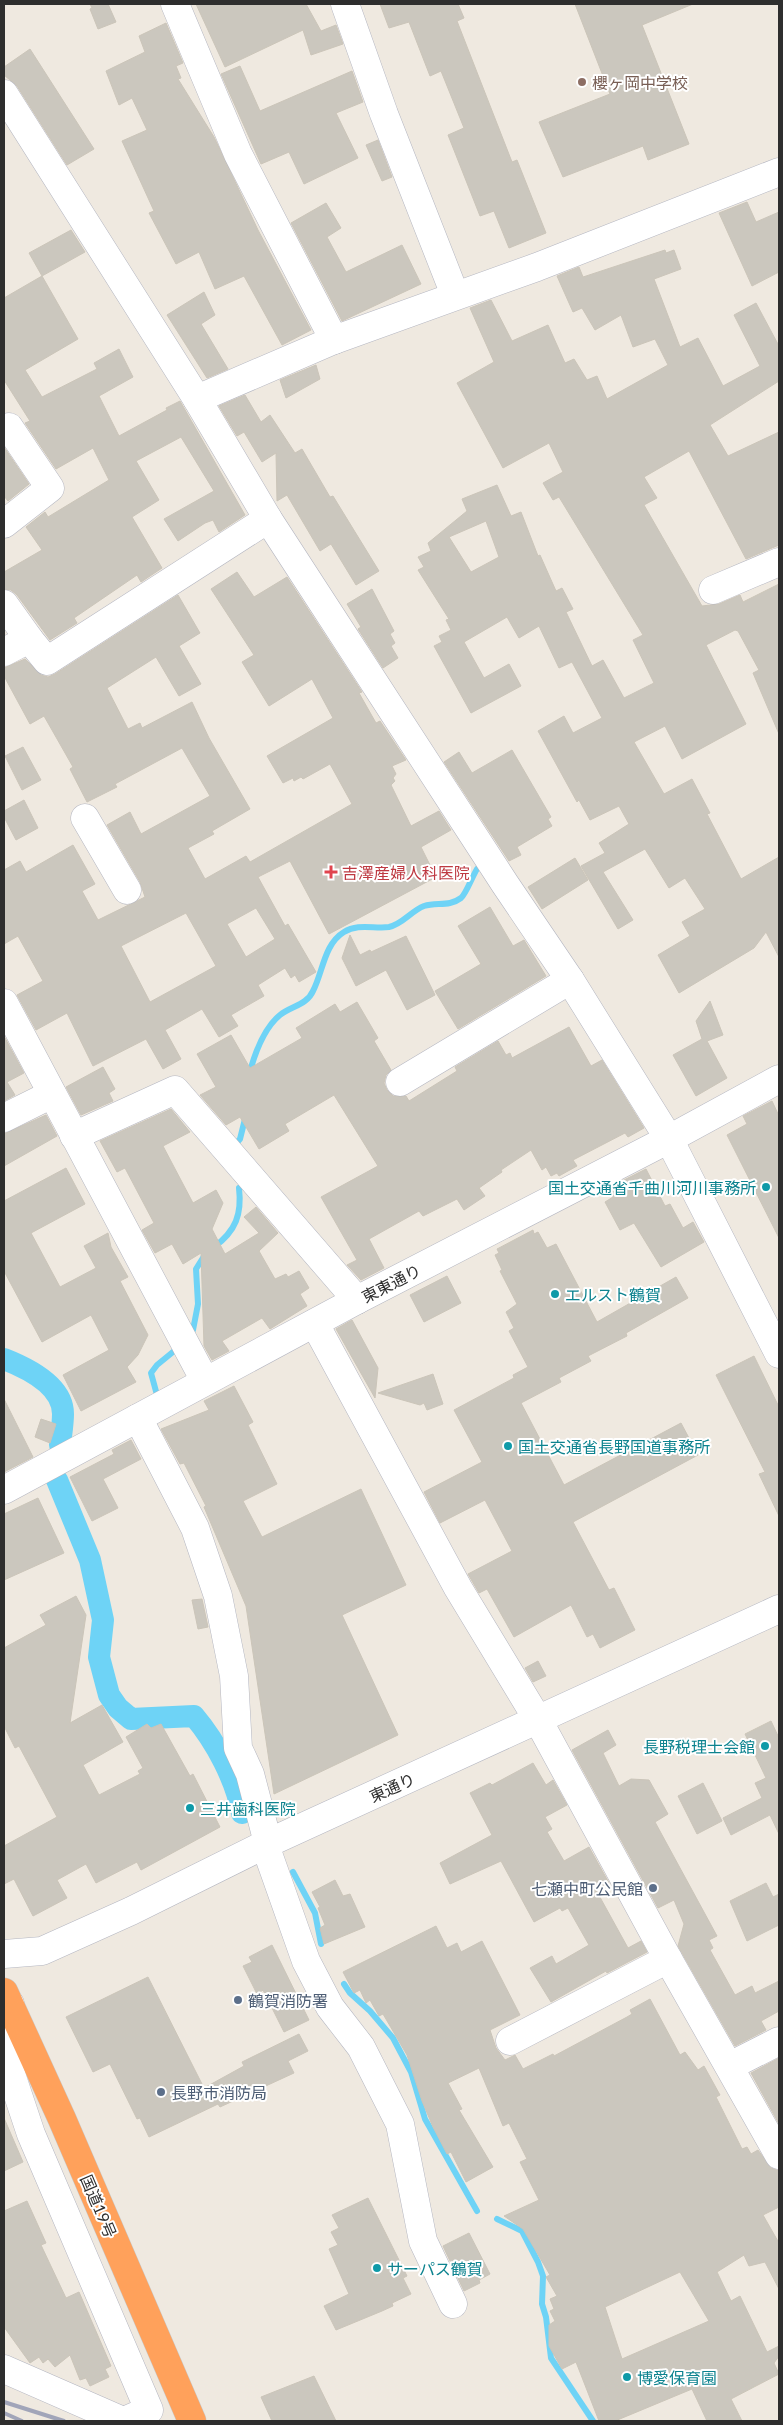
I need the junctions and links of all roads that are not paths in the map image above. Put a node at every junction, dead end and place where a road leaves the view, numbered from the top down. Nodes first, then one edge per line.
1 (175, 4) edge
2 (345, 4) edge
3 (4, 94) edge
4 (779, 172) edge
5 (455, 295) junction
6 (334, 340) junction
7 (197, 399) junction
8 (4, 430) edge
9 (268, 519) junction
10 (4, 524) edge
11 (779, 562) edge
12 (713, 590) dead end
13 (4, 604) edge
14 (29, 639) junction
15 (4, 652) edge
16 (85, 818) dead end
17 (127, 890) dead end
18 (570, 980) junction
19 (4, 1003) edge
20 (779, 1079) edge
21 (400, 1082) dead end
22 (52, 1094) junction
23 (4, 1118) edge
24 (74, 1136) junction
25 (669, 1139) junction
26 (357, 1300) junction
27 (315, 1324) junction
28 (779, 1354) edge
29 (205, 1381) junction
30 (138, 1418) junction
31 (4, 1490) edge
32 (779, 1609) edge
33 (538, 1720) junction
34 (266, 1844) junction
35 (4, 1954) edge
36 (668, 1959) junction
37 (7, 1998) edge
38 (510, 2041) dead end
39 (779, 2041) edge
40 (730, 2066) junction
41 (779, 2155) edge
42 (452, 2304) dead end
43 (4, 2369) edge
44 (124, 2421) edge
45 (192, 2421) edge

1 - 6 street
2 - 5 street
3 - 7 street
4 - 5 street
5 - 6 street
6 - 7 street
7 - 9 street
8 - 10 street
9 - 14 street
9 - 18 street
11 - 12 street
13 - 14 street
14 - 15 street
16 - 17 street
18 - 21 street
18 - 25 street
19 - 22 street
20 - 25 street, 東東通り
22 - 23 street
22 - 24 street
24 - 26 street
24 - 29 street
25 - 26 street, 東東通り
25 - 28 street
26 - 27 street, 東東通り
27 - 29 street, 東東通り
27 - 33 street
29 - 30 street, 東東通り
30 - 31 street, 東東通り
30 - 34 street
32 - 33 street, 東通り
33 - 34 street, 東通り
33 - 36 street
34 - 35 street, 東通り
34 - 42 street
36 - 38 street
36 - 40 street
37 - 44 street
37 - 45 highway, 国道19号
39 - 40 street
40 - 41 street
43 - 44 street

